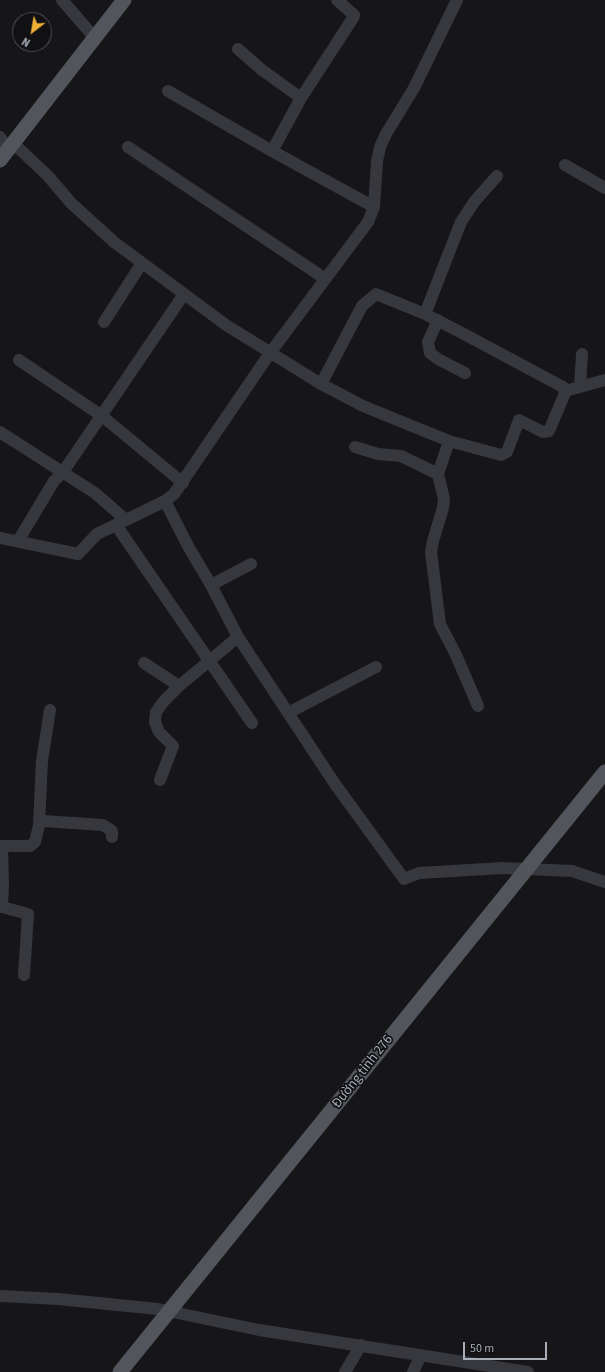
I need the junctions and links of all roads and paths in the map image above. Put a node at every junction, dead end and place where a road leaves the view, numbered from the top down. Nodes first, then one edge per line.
1 (62, 0) edge
2 (124, 0) edge
3 (337, 0) edge
4 (456, 0) edge
5 (94, 37) junction
6 (238, 48) dead end
7 (168, 91) dead end
8 (301, 98) junction
9 (5, 147) edge
10 (128, 147) dead end
11 (272, 151) junction
12 (565, 165) dead end
13 (497, 176) dead end
14 (605, 188) edge
15 (374, 207) junction
16 (142, 263) junction
17 (324, 278) junction
18 (184, 294) junction
19 (425, 314) junction
20 (438, 320) junction
21 (104, 322) dead end
22 (270, 353) junction
23 (582, 354) dead end
24 (18, 360) dead end
25 (465, 373) dead end
26 (605, 380) edge
27 (321, 384) junction
28 (580, 386) junction
29 (565, 391) junction
30 (102, 416) junction
31 (0, 432) edge
32 (449, 441) junction
33 (355, 447) dead end
34 (63, 472) junction
35 (438, 474) junction
36 (183, 483) junction
37 (165, 501) junction
38 (121, 522) junction
39 (0, 538) edge
40 (18, 542) junction
41 (251, 564) dead end
42 (211, 585) junction
43 (238, 637) junction
44 (210, 662) junction
45 (144, 663) dead end
46 (376, 667) dead end
47 (179, 686) junction
48 (478, 706) dead end
49 (50, 710) dead end
50 (288, 713) junction
51 (252, 723) dead end
52 (605, 772) edge
53 (160, 780) dead end
54 (39, 824) junction
55 (112, 836) dead end
56 (1, 846) edge
57 (527, 869) junction
58 (605, 882) edge
59 (1, 897) edge
60 (24, 975) dead end
61 (0, 1296) edge
62 (169, 1312) junction
63 (361, 1345) junction
64 (422, 1355) junction
65 (120, 1372) edge
66 (345, 1372) edge
67 (413, 1372) edge
68 (528, 1372) edge

1 - 5 street
2 - 5 main road
3 - 8 street
4 - 15 street
5 - 9 main road
6 - 8 street
7 - 11 street
8 - 11 street
9 - 16 street
10 - 17 street
11 - 15 street
12 - 14 street
13 - 19 street
15 - 17 street
16 - 18 street
16 - 21 street
17 - 22 street
18 - 22 street
18 - 30 street
19 - 20 street
19 - 27 street
20 - 25 street
20 - 29 street
22 - 27 street
22 - 36 street
23 - 28 street
24 - 30 street
26 - 28 street
27 - 32 street
28 - 29 street
29 - 32 street
30 - 34 street
30 - 36 street
31 - 34 street
32 - 35 street
33 - 35 street
34 - 38 street
34 - 40 street
35 - 48 street
36 - 37 street
37 - 38 street
37 - 42 street
38 - 40 street
38 - 44 street
39 - 40 street
41 - 42 street
42 - 43 street
43 - 44 street
43 - 50 street
44 - 47 street
44 - 51 street
45 - 47 street
46 - 50 street
47 - 53 street
49 - 54 street
50 - 57 street
52 - 57 main road, Đường tỉnh 276
54 - 55 street
54 - 56 street
56 - 59 street
57 - 58 street
57 - 62 main road, Đường tỉnh 276
59 - 60 street
61 - 62 street
62 - 63 street
62 - 65 main road, Đường tỉnh 276
63 - 64 street
63 - 66 street
64 - 67 street
64 - 68 street

